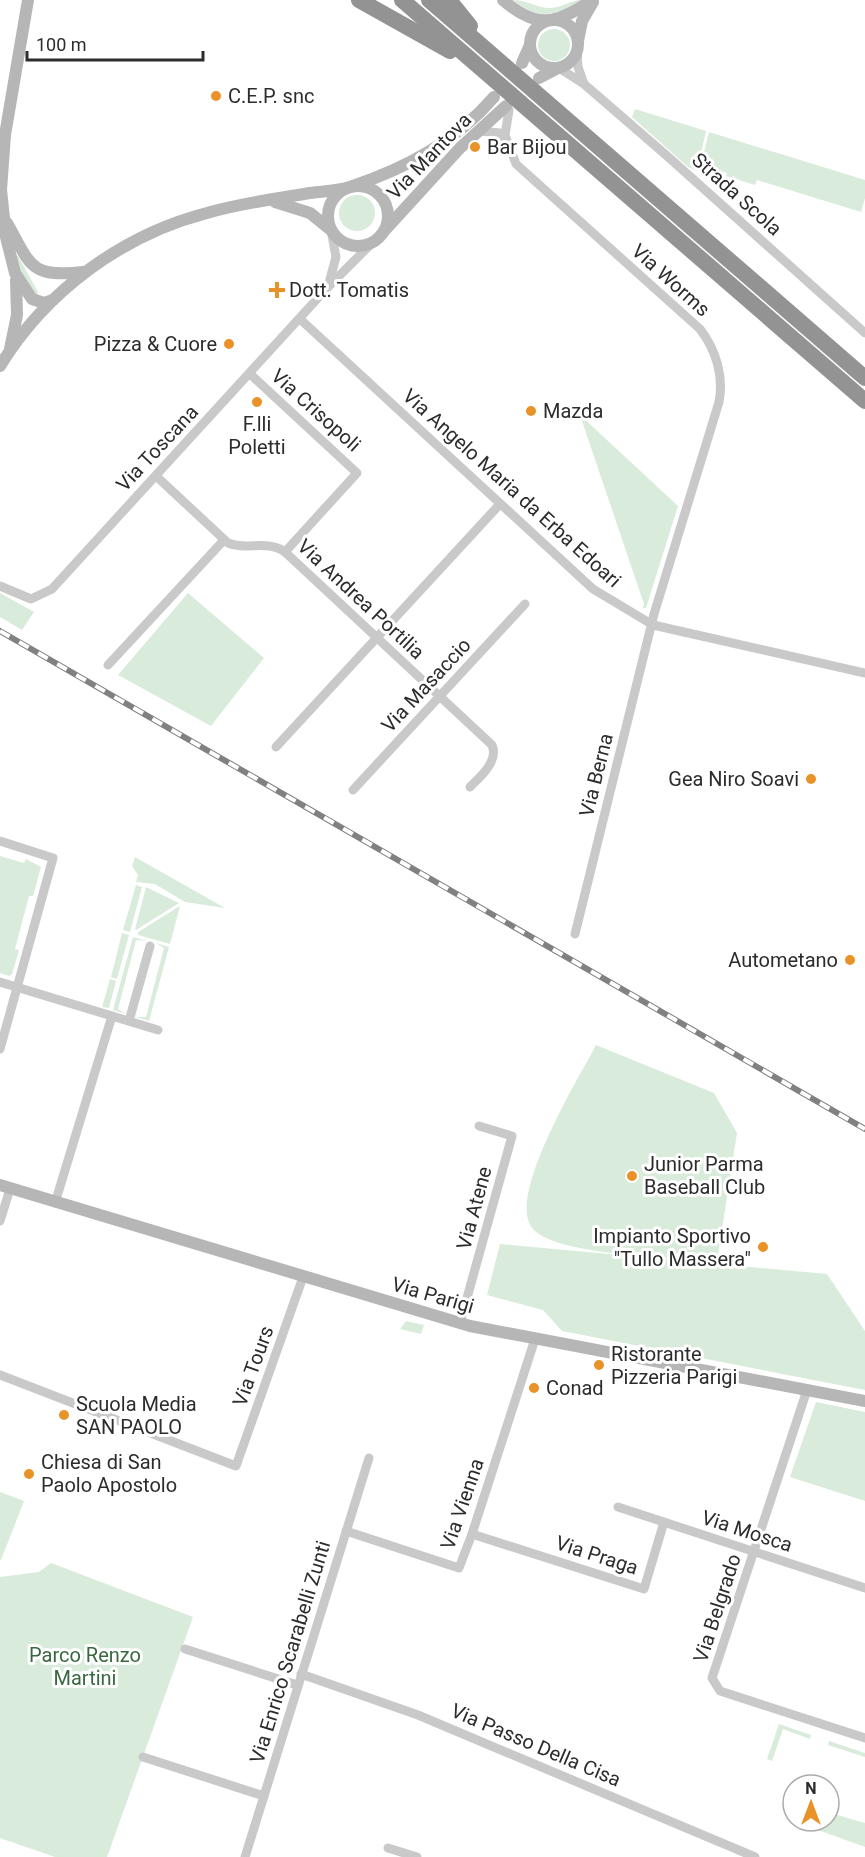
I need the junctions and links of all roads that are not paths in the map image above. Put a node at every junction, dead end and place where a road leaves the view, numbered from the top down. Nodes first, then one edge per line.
1 (359, 0) edge
2 (402, 0) edge
3 (429, 0) edge
4 (449, 0) edge
5 (503, 0) edge
6 (593, 0) edge
7 (28, 1) edge
8 (550, 21) junction
9 (530, 44) junction
10 (577, 46) junction
11 (522, 63) dead end
12 (492, 66) junction
13 (559, 68) junction
14 (539, 78) dead end
15 (584, 84) junction
16 (494, 97) dead end
17 (507, 108) joint
18 (477, 132) junction
19 (505, 139) junction
20 (349, 188) junction
21 (262, 201) junction
22 (6, 220) junction
23 (331, 230) junction
24 (378, 238) junction
25 (90, 269) junction
26 (15, 273) junction
27 (327, 288) junction
28 (54, 299) junction
29 (300, 319) junction
30 (865, 333) edge
31 (3, 361) edge
32 (250, 374) junction
33 (865, 378) edge
34 (865, 401) edge
35 (156, 476) junction
36 (500, 504) junction
37 (224, 540) junction
38 (285, 552) junction
39 (0, 586) edge
40 (525, 604) dead end
41 (653, 625) junction
42 (377, 638) junction
43 (108, 665) dead end
44 (865, 674) edge
45 (440, 696) junction
46 (276, 747) dead end
47 (470, 787) dead end
48 (353, 790) dead end
49 (0, 840) edge
50 (575, 934) dead end
51 (150, 946) dead end
52 (0, 982) edge
53 (18, 987) junction
54 (112, 1016) junction
55 (129, 1021) junction
56 (158, 1030) dead end
57 (0, 1049) edge
58 (479, 1126) dead end
59 (5, 1187) edge
60 (55, 1203) junction
61 (0, 1221) edge
62 (303, 1277) junction
63 (460, 1323) junction
64 (535, 1339) junction
65 (0, 1375) edge
66 (807, 1390) junction
67 (865, 1401) edge
68 (369, 1458) dead end
69 (618, 1507) dead end
70 (664, 1522) junction
71 (346, 1531) junction
72 (472, 1534) junction
73 (754, 1552) junction
74 (865, 1588) edge
75 (185, 1649) dead end
76 (301, 1674) junction
77 (297, 1685) junction
78 (865, 1738) edge
79 (143, 1757) dead end
80 (264, 1796) junction
81 (388, 1848) dead end
82 (245, 1857) edge
83 (417, 1857) edge
84 (755, 1857) edge

1 - 12 highway
2 - 12 highway
3 - 12 highway
4 - 12 highway
5 - 8 main road
6 - 8 main road
6 - 10 main road
7 - 22 main road
8 - 9 main road
8 - 10 main road
9 - 11 main road
9 - 13 main road
10 - 13 main road
10 - 15 street
12 - 33 highway
12 - 34 highway
13 - 14 main road
13 - 15 street, Strada Scola
15 - 30 street, Strada Scola
16 - 20 main road, Via Mantova
17 - 18 main road, Via Mantova
17 - 19 street
18 - 19 street
18 - 24 main road, Via Mantova
19 - 41 street, Via Worms
20 - 21 main road, Via Mantova
20 - 23 main road, Via Mantova
20 - 24 main road, Via Mantova
21 - 23 main road, Via Mantova
21 - 25 main road, Via Mantova
22 - 25 main road
22 - 26 main road
23 - 24 main road, Via Mantova
23 - 27 street, Via Toscana
24 - 27 street, Via Toscana
25 - 28 main road, Via Mantova
26 - 28 main road
26 - 31 main road
27 - 29 street, Via Toscana
28 - 31 main road, Via Mantova
29 - 32 street, Via Toscana
29 - 36 street, Via Angelo Maria da Erba Edoari
32 - 35 street, Via Toscana
32 - 38 street, Via Crisopoli
35 - 37 street
35 - 39 street, Via Toscana
36 - 41 street, Via Angelo Maria da Erba Edoari
36 - 42 street
37 - 38 street, Via Andrea Portilia
37 - 43 street
38 - 42 street, Via Andrea Portilia
40 - 45 street, Via Masaccio
41 - 44 street, Via Angelo Maria da Erba Edoari
41 - 50 street, Via Berna
42 - 45 street, Via Andrea Portilia
42 - 46 street
45 - 47 street, Via Andrea Portilia
45 - 48 street, Via Masaccio
49 - 53 street
51 - 55 street
52 - 53 street
53 - 54 street
53 - 57 street
54 - 55 street
54 - 60 street
55 - 56 street
58 - 63 street, Via Atene
59 - 60 main road, Via Parigi
59 - 61 street
60 - 62 main road, Via Parigi
62 - 63 main road, Via Parigi
62 - 65 street, Via Tours
63 - 64 main road, Via Parigi
64 - 66 main road, Via Parigi
64 - 72 street, Via Vienna
66 - 67 main road, Via Parigi
66 - 73 street, Via Belgrado
68 - 71 street, Via Enrico Scarabelli Zunti
69 - 70 street, Via Mosca
70 - 72 street, Via Praga
70 - 73 street, Via Mosca
71 - 72 street, Via Vienna
71 - 76 street, Via Enrico Scarabelli Zunti
73 - 74 street, Via Mosca
73 - 78 street, Via Belgrado
75 - 77 street
76 - 77 street, Via Enrico Scarabelli Zunti
76 - 84 street, Via Passo Della Cisa
77 - 80 street, Via Enrico Scarabelli Zunti
79 - 80 street
80 - 82 street, Via Enrico Scarabelli Zunti
81 - 83 street

